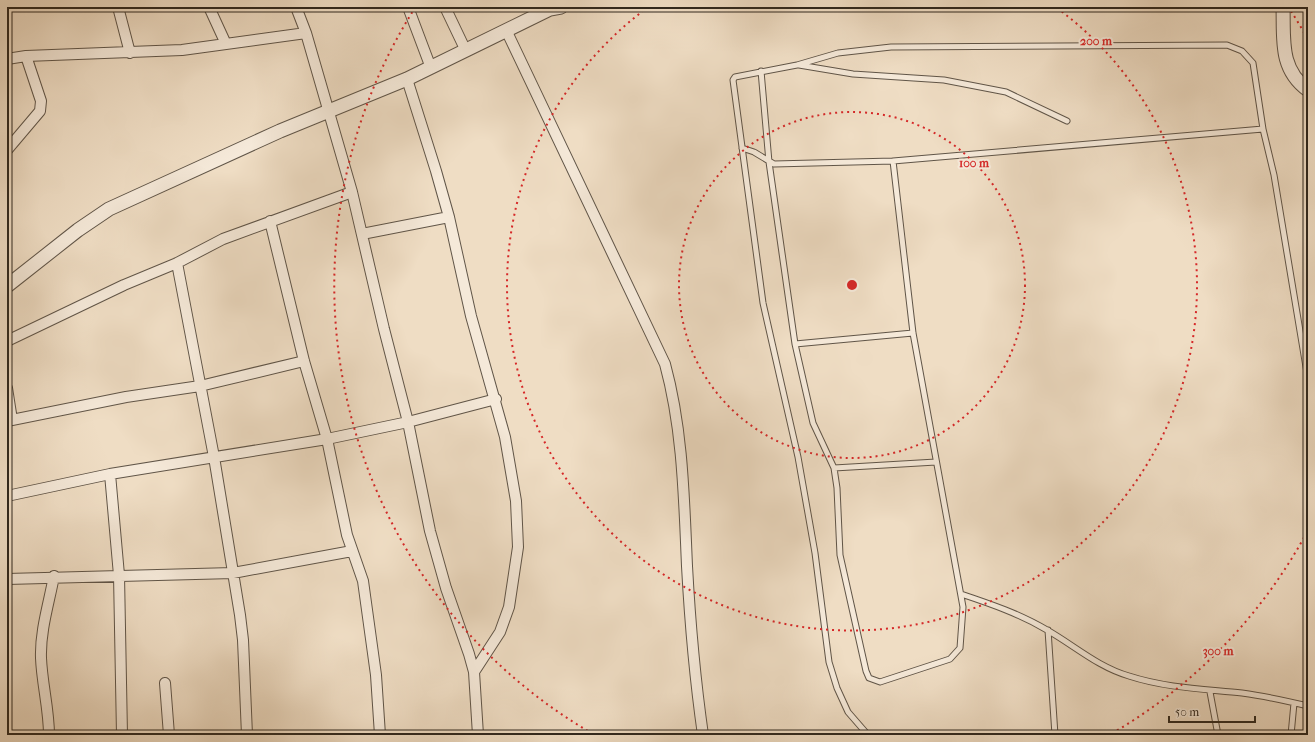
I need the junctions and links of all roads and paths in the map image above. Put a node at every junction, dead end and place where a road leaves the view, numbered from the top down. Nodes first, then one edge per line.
1 (118, 7) edge
2 (209, 7) edge
3 (296, 7) edge
4 (408, 7) edge
5 (445, 7) edge
6 (1283, 7) edge
7 (554, 8) edge
8 (507, 32) junction
9 (306, 33) junction
10 (226, 44) junction
11 (130, 53) junction
12 (461, 54) junction
13 (26, 56) junction
14 (7, 59) edge
15 (797, 65) junction
16 (436, 66) junction
17 (761, 71) junction
18 (407, 79) junction
19 (1308, 90) edge
20 (327, 110) junction
21 (1067, 121) dead end
22 (1263, 129) junction
23 (742, 148) junction
24 (7, 150) edge
25 (893, 161) junction
26 (769, 162) junction
27 (352, 192) junction
28 (449, 217) junction
29 (270, 222) junction
30 (362, 234) junction
31 (177, 263) junction
32 (7, 286) edge
33 (913, 334) junction
34 (7, 341) edge
35 (795, 344) junction
36 (304, 361) junction
37 (1308, 379) edge
38 (200, 386) junction
39 (7, 388) edge
40 (496, 399) junction
41 (10, 421) edge
42 (408, 422) junction
43 (327, 439) junction
44 (214, 457) junction
45 (936, 462) junction
46 (834, 468) junction
47 (110, 474) junction
48 (7, 496) edge
49 (352, 551) junction
50 (233, 573) junction
51 (119, 575) junction
52 (54, 576) junction
53 (7, 579) edge
54 (961, 594) junction
55 (1048, 630) junction
56 (474, 672) junction
57 (165, 683) dead end
58 (1210, 692) junction
59 (1294, 703) junction
60 (1308, 706) edge
61 (49, 735) edge
62 (122, 735) edge
63 (168, 735) edge
64 (247, 735) edge
65 (380, 735) edge
66 (478, 735) edge
67 (703, 735) edge
68 (868, 735) edge
69 (1055, 735) edge
70 (1218, 735) edge
71 (1291, 735) edge

1 - 11 street
2 - 10 street
3 - 9 street
4 - 16 street
5 - 12 street
6 - 19 street
7 - 8 street
8 - 12 street
8 - 67 street
9 - 10 street
9 - 20 street
10 - 11 street
11 - 13 street
12 - 16 street
13 - 14 street
13 - 24 street
15 - 17 lane
15 - 21 lane
15 - 22 lane
16 - 18 street
17 - 23 lane
17 - 26 lane
18 - 20 street
18 - 28 street
20 - 27 street
20 - 32 street
22 - 25 lane
22 - 37 lane
23 - 26 lane
23 - 68 lane
25 - 26 lane
25 - 33 lane
26 - 35 lane
27 - 29 street
27 - 30 street
28 - 30 street
28 - 40 street
29 - 31 street
29 - 36 street
30 - 42 street
31 - 34 street
31 - 38 street
33 - 35 lane
33 - 45 lane
35 - 46 lane
36 - 38 street
36 - 43 street
38 - 41 street
38 - 44 street
39 - 41 street
40 - 42 street
40 - 56 street
42 - 43 street
42 - 56 street
43 - 44 street
43 - 49 street
44 - 47 street
44 - 50 street
45 - 46 lane
45 - 54 lane
46 - 54 lane
47 - 48 street
47 - 51 street
49 - 50 street
49 - 65 street
50 - 51 street
50 - 64 street
51 - 52 street
51 - 62 street
52 - 53 street
52 - 61 street
54 - 55 lane
55 - 58 lane
55 - 69 lane
56 - 66 street
57 - 63 street
58 - 59 lane
58 - 70 lane
59 - 60 lane
59 - 71 lane

